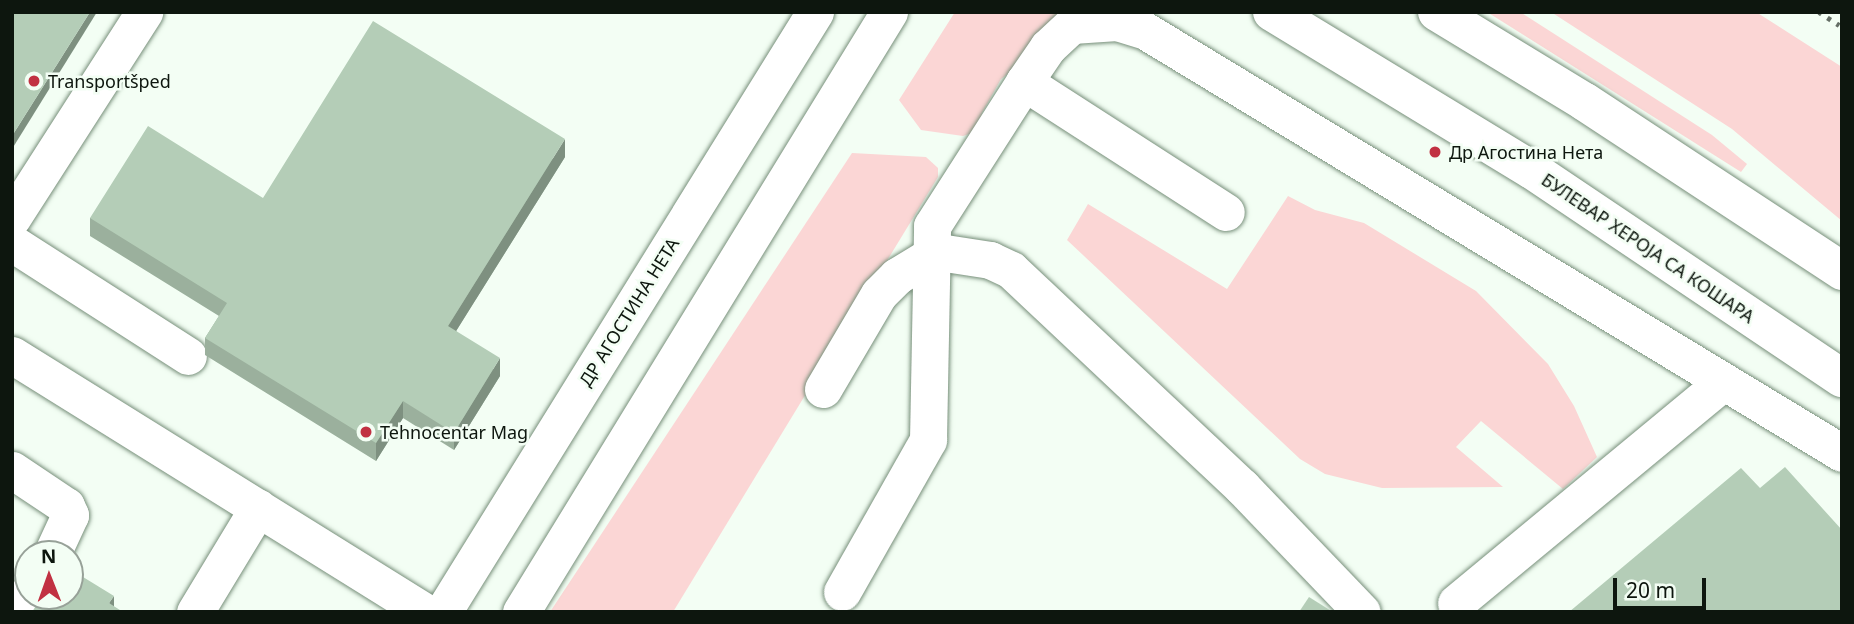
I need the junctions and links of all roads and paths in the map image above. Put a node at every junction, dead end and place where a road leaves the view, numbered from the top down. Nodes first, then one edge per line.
1 (144, 12) edge
2 (816, 12) edge
3 (889, 12) edge
4 (1272, 12) edge
5 (1437, 12) edge
6 (1024, 82) junction
7 (1226, 212) dead end
8 (12, 218) edge
9 (12, 243) edge
10 (929, 257) junction
11 (1842, 271) edge
12 (12, 355) edge
13 (188, 356) dead end
14 (1842, 378) edge
15 (1723, 382) junction
16 (823, 389) dead end
17 (1842, 453) edge
18 (12, 470) edge
19 (258, 508) junction
20 (59, 540) edge
21 (842, 592) dead end
22 (1455, 603) dead end
23 (195, 612) edge
24 (425, 612) edge
25 (443, 612) edge
26 (521, 612) edge
27 (1362, 612) edge

1 - 8 street
2 - 25 street, ДР АГОСТИНА НЕТА
3 - 26 street
4 - 14 main road, БУЛЕВАР ХЕРОЈА СА КОШАРА
5 - 11 main road
6 - 7 street
6 - 10 street
6 - 15 street
9 - 13 street
10 - 16 street
10 - 21 street
10 - 27 street
12 - 19 street
15 - 17 street
15 - 22 street
18 - 20 street
19 - 23 street
19 - 24 street

